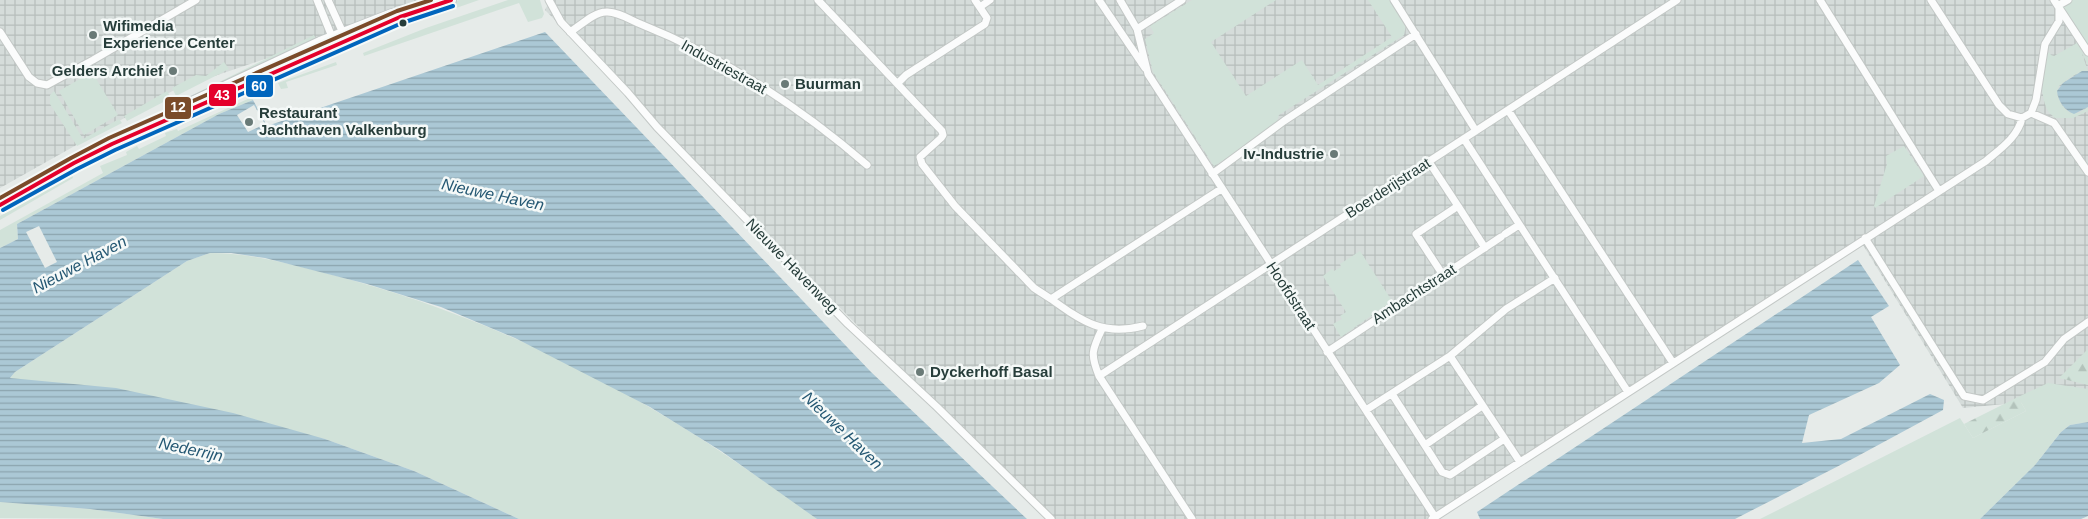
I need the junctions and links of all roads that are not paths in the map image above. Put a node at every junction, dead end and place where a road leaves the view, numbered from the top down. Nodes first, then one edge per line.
1 (196, 0) edge
2 (317, 0) edge
3 (328, 0) edge
4 (431, 0) edge
5 (451, 0) edge
6 (549, 0) edge
7 (818, 0) edge
8 (990, 0) edge
9 (1099, 0) edge
10 (1120, 0) edge
11 (1182, 0) edge
12 (1394, 0) edge
13 (1677, 0) edge
14 (1820, 0) edge
15 (1931, 0) edge
16 (2068, 0) edge
17 (978, 3) edge
18 (2057, 3) edge
19 (1137, 29) junction
20 (0, 32) edge
21 (570, 32) junction
22 (1416, 34) junction
23 (339, 38) junction
24 (2088, 52) edge
25 (1148, 74) junction
26 (898, 83) junction
27 (1508, 110) junction
28 (2031, 113) junction
29 (2022, 118) junction
30 (1476, 131) junction
31 (1464, 139) junction
32 (1429, 162) junction
33 (867, 164) dead end
34 (2088, 172) edge
35 (1212, 174) junction
36 (1221, 189) junction
37 (1939, 191) junction
38 (0, 205) edge
39 (1458, 206) junction
40 (1519, 225) junction
41 (1865, 238) junction
42 (1485, 248) junction
43 (1271, 264) junction
44 (1443, 275) junction
45 (1555, 278) junction
46 (1051, 298) junction
47 (2088, 322) edge
48 (1143, 326) dead end
49 (1102, 329) junction
50 (1327, 352) junction
51 (1450, 356) junction
52 (1673, 363) junction
53 (1099, 376) junction
54 (1628, 392) junction
55 (1392, 394) junction
56 (1482, 406) junction
57 (1366, 410) junction
58 (1504, 439) junction
59 (1424, 445) junction
60 (1520, 462) junction
61 (1434, 518) edge
62 (1050, 519) edge
63 (1192, 519) edge

1 - 20 street
2 - 23 street
3 - 23 street
4 - 23 main road
5 - 23 main road
6 - 21 street, Nieuwe Havenweg
7 - 26 street
8 - 17 street
9 - 25 street, Hoofdstraat
10 - 19 street, Hoofdstraat
11 - 19 street
12 - 22 street
13 - 27 street, Boerderijstraat
14 - 37 street
15 - 29 street
16 - 18 street
17 - 26 street
18 - 24 street
18 - 28 street
19 - 25 street, Hoofdstraat
21 - 33 street, Industriestraat
21 - 62 street, Nieuwe Havenweg
22 - 30 street
22 - 35 street
23 - 38 main road
25 - 35 street, Hoofdstraat
26 - 46 street
27 - 30 street, Boerderijstraat
27 - 52 street
28 - 29 street
28 - 34 street
29 - 37 street
30 - 31 street, Boerderijstraat
31 - 32 street, Boerderijstraat
31 - 40 street
32 - 39 street
32 - 43 street, Boerderijstraat
35 - 36 street, Hoofdstraat
36 - 43 street, Hoofdstraat
36 - 46 street
37 - 41 street
39 - 42 street
39 - 44 street
40 - 42 street, Ambachtstraat
40 - 45 street
41 - 47 street
41 - 52 street
42 - 44 street, Ambachtstraat
43 - 50 street, Hoofdstraat
43 - 53 street, Boerderijstraat
44 - 50 street, Ambachtstraat
45 - 51 street
45 - 54 street
46 - 49 street
48 - 49 street
49 - 53 street
50 - 57 street, Hoofdstraat
51 - 55 street
51 - 56 street
52 - 54 street
53 - 63 street
54 - 60 street
55 - 57 street
55 - 59 street
56 - 58 street
56 - 59 street
57 - 61 street, Hoofdstraat
58 - 59 street
58 - 60 street
60 - 61 street

